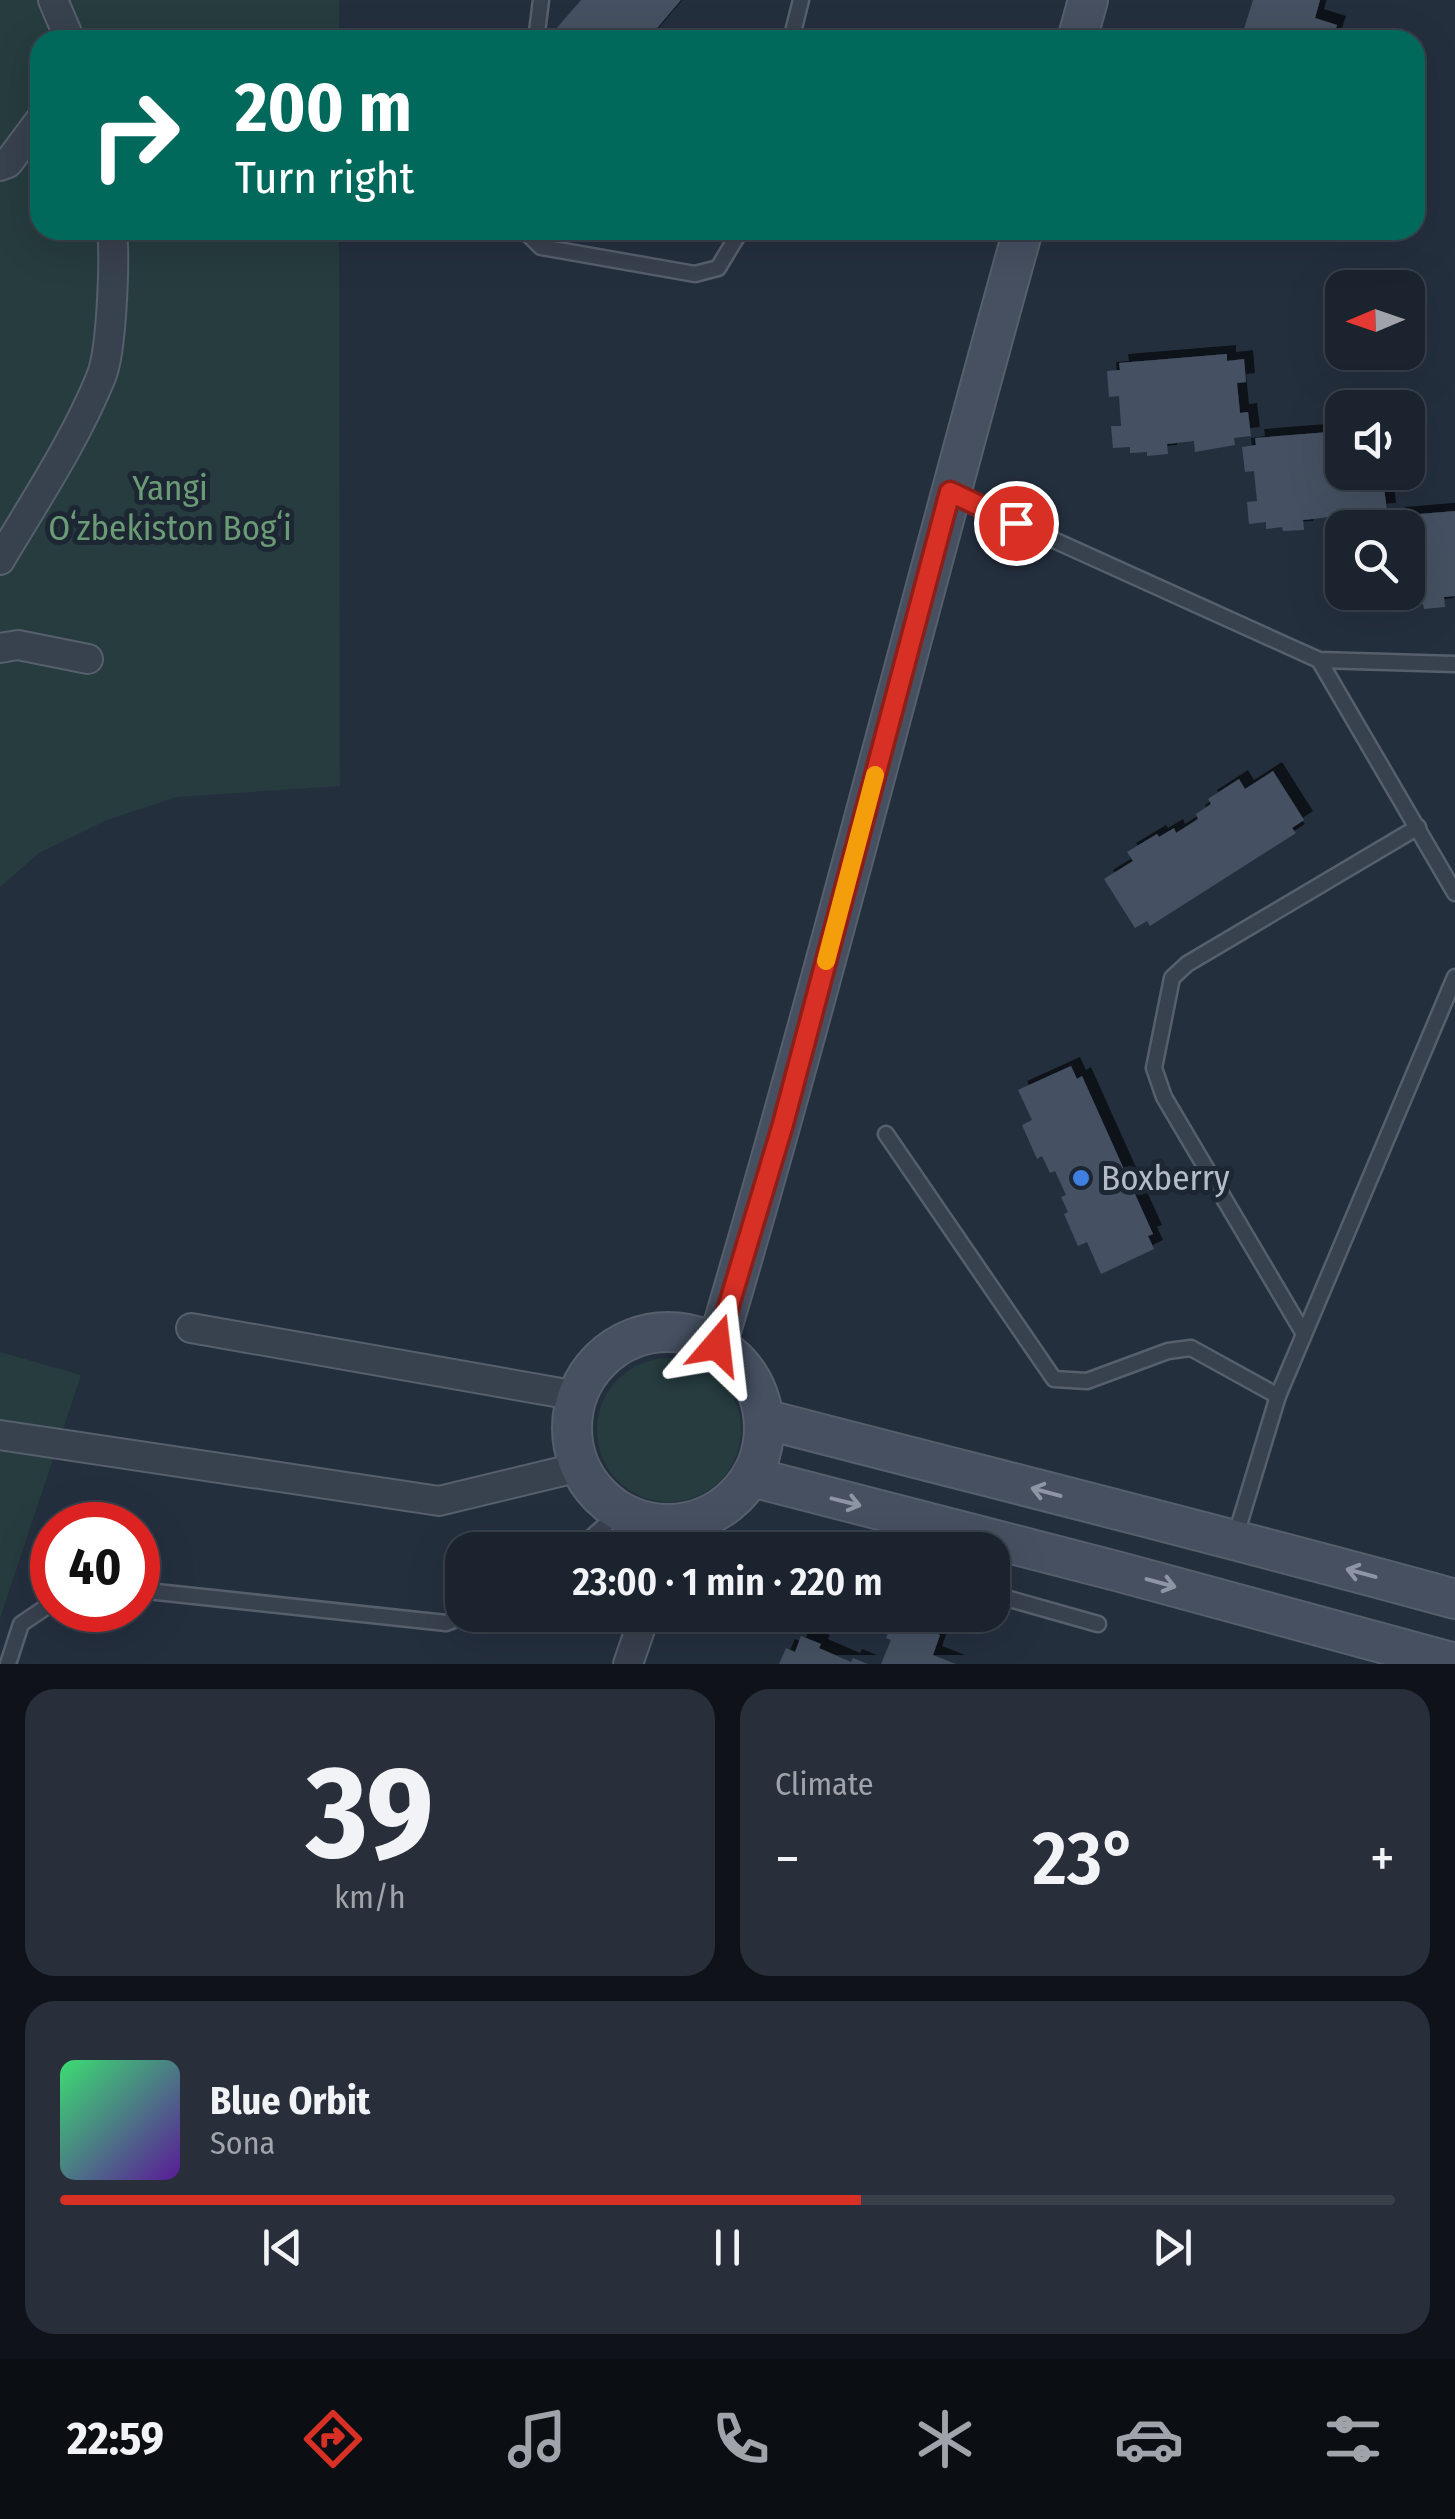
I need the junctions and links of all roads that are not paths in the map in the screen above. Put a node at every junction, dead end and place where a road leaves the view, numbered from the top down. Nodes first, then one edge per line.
1 (52, 0) edge
2 (541, 0) edge
3 (801, 0) edge
4 (1088, 0) edge
5 (64, 30) edge
6 (537, 30) edge
7 (794, 30) edge
8 (1080, 30) edge
9 (30, 133) edge
10 (0, 166) edge
11 (113, 240) edge
12 (535, 240) edge
13 (735, 240) edge
14 (1021, 240) edge
15 (950, 492) junction
16 (0, 560) edge
17 (0, 648) edge
18 (88, 659) dead end
19 (1319, 660) junction
20 (1455, 664) edge
21 (1418, 827) junction
22 (1455, 893) edge
23 (1455, 977) edge
24 (886, 1134) dead end
25 (191, 1328) dead end
26 (1304, 1334) junction
27 (717, 1345) junction
28 (578, 1396) junction
29 (1278, 1396) junction
30 (764, 1419) junction
31 (0, 1435) edge
32 (580, 1467) junction
33 (752, 1478) junction
34 (620, 1512) junction
35 (598, 1532) edge
36 (663, 1532) edge
37 (683, 1532) edge
38 (1234, 1538) junction
39 (160, 1592) edge
40 (1010, 1599) edge
41 (1455, 1599) edge
42 (30, 1618) edge
43 (445, 1623) edge
44 (1098, 1624) dead end
45 (639, 1632) edge
46 (1455, 1663) edge
47 (8, 1664) edge
48 (628, 1664) edge

1 - 5 street
2 - 6 lane
3 - 7 lane
4 - 8 street
9 - 10 street
11 - 16 street
12 - 13 lane
14 - 15 street
15 - 19 lane
15 - 27 street
17 - 18 street
19 - 20 lane
19 - 21 lane
21 - 22 lane
21 - 26 lane
23 - 26 lane
24 - 29 lane
25 - 28 street
26 - 29 lane
27 - 28 street
27 - 30 street
28 - 32 street
29 - 38 lane
30 - 33 street
38 -> 30 street
31 - 32 street
32 - 34 street
33 - 37 street
33 -> 46 street
34 - 35 lane
34 - 36 street
41 -> 38 street
39 - 43 lane
40 - 44 lane
42 - 47 lane
45 - 48 street

